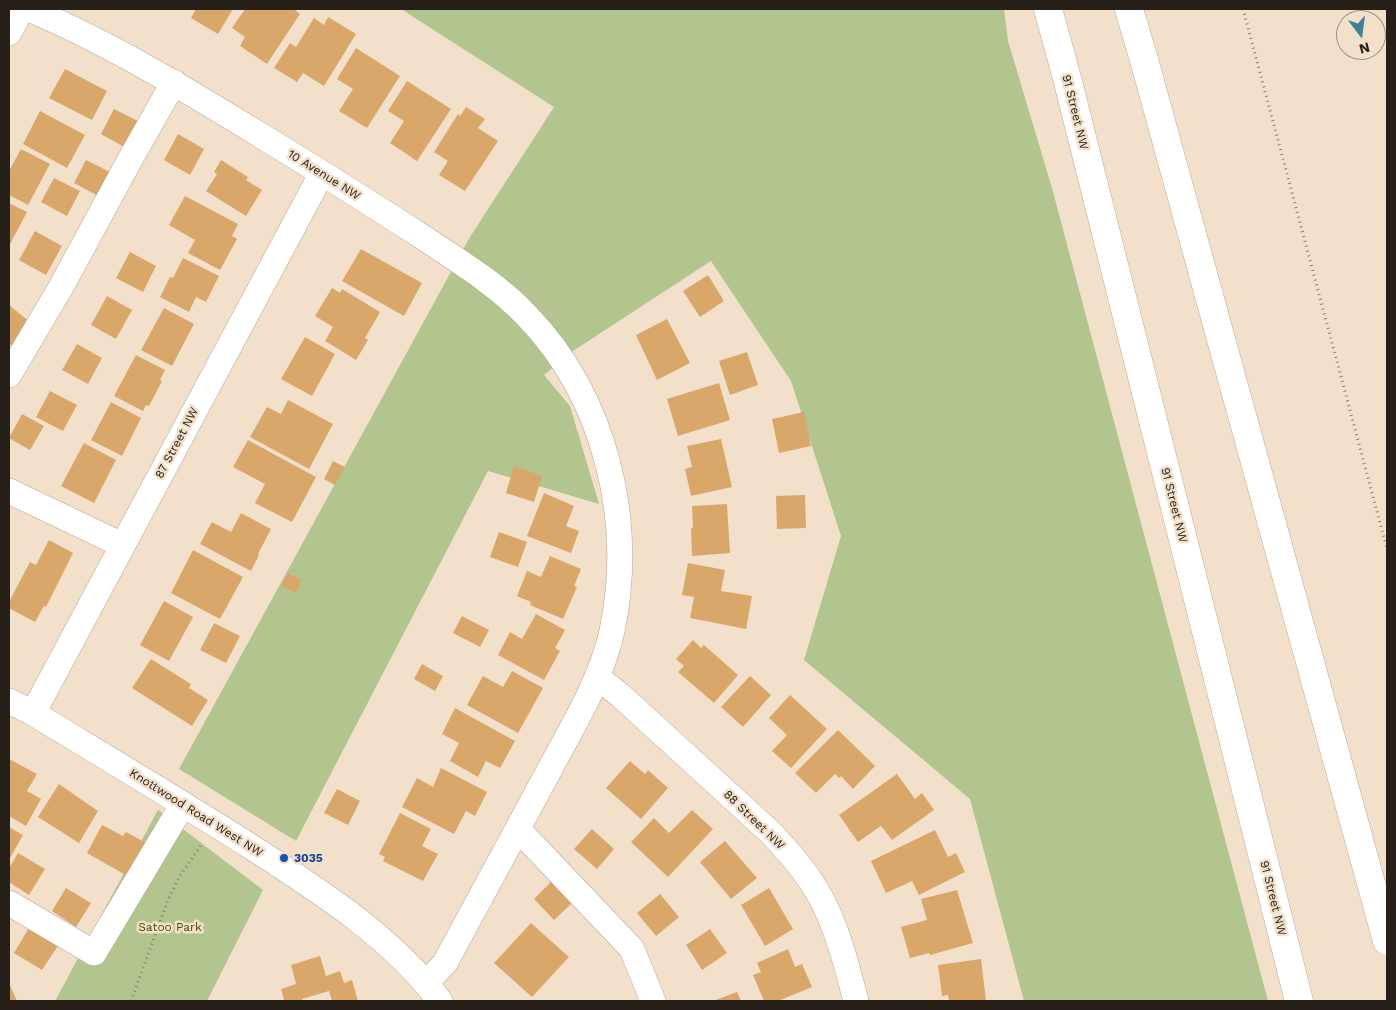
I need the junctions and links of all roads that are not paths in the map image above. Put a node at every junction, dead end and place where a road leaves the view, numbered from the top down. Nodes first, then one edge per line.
1 (22, 9) edge
2 (28, 9) edge
3 (1048, 9) edge
4 (1129, 9) edge
5 (9, 33) edge
6 (174, 82) junction
7 (322, 173) junction
8 (9, 375) edge
9 (9, 491) edge
10 (122, 545) junction
11 (597, 677) junction
12 (9, 701) edge
13 (33, 713) junction
14 (183, 804) junction
15 (518, 829) junction
16 (9, 903) edge
17 (1387, 941) edge
18 (433, 992) edge
19 (653, 1001) edge
20 (856, 1001) edge
21 (1299, 1001) edge

1 - 5 street
2 - 6 street, 10 Avenue NW
3 - 21 main road, 91 Street NW
4 - 17 main road
6 - 7 street, 10 Avenue NW
6 - 8 street
7 - 10 street, 87 Street NW
7 - 11 street, 10 Avenue NW
9 - 10 street
10 - 13 street, 87 Street NW
11 - 15 street
11 - 20 street, 88 Street NW
12 - 13 street, Knottwood Road West NW
13 - 14 street, Knottwood Road West NW
14 - 16 street
14 - 18 street, Knottwood Road West NW
15 - 18 street
15 - 19 street

